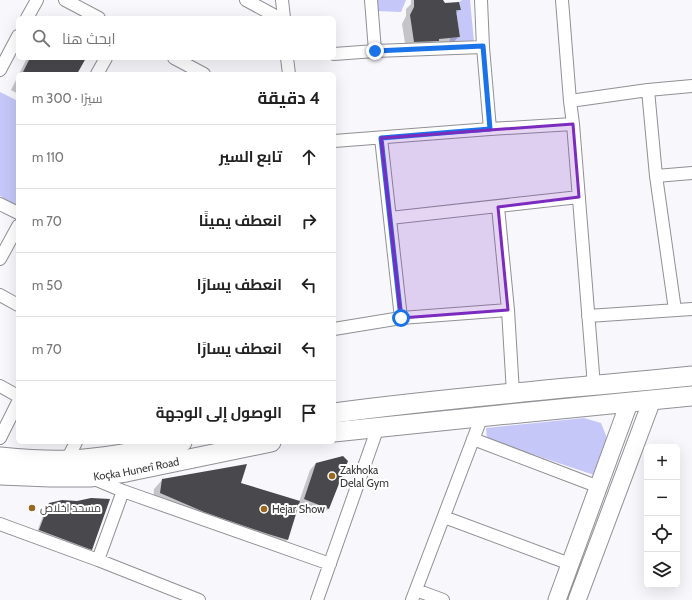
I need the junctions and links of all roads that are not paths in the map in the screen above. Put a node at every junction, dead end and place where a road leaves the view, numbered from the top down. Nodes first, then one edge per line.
1 (37, 0) edge
2 (65, 0) edge
3 (246, 0) edge
4 (282, 0) edge
5 (371, 0) edge
6 (481, 0) edge
7 (562, 0) edge
8 (87, 5) edge
9 (28, 16) edge
10 (97, 16) edge
11 (275, 16) edge
12 (284, 16) edge
13 (16, 40) edge
14 (483, 46) junction
15 (375, 51) junction
16 (336, 54) edge
17 (105, 60) edge
18 (178, 60) edge
19 (287, 60) edge
20 (0, 70) edge
21 (99, 72) edge
22 (200, 72) edge
23 (289, 72) edge
24 (692, 86) edge
25 (648, 90) junction
26 (570, 101) junction
27 (573, 124) junction
28 (490, 129) junction
29 (381, 138) junction
30 (336, 141) edge
31 (692, 173) edge
32 (656, 176) junction
33 (579, 197) junction
34 (0, 204) edge
35 (498, 207) junction
36 (16, 212) edge
37 (390, 218) junction
38 (16, 230) edge
39 (0, 259) edge
40 (0, 295) edge
41 (16, 304) edge
42 (692, 309) edge
43 (508, 310) junction
44 (675, 310) junction
45 (588, 316) junction
46 (401, 318) junction
47 (336, 329) edge
48 (692, 376) edge
49 (0, 386) edge
50 (594, 386) junction
51 (513, 393) junction
52 (16, 395) edge
53 (692, 396) edge
54 (652, 400) junction
55 (629, 402) junction
56 (16, 406) edge
57 (336, 413) edge
58 (482, 416) junction
59 (378, 427) junction
60 (336, 432) edge
61 (0, 438) edge
62 (473, 439) junction
63 (75, 444) edge
64 (169, 444) edge
65 (261, 444) edge
66 (0, 456) edge
67 (67, 460) junction
68 (0, 475) edge
69 (90, 477) junction
70 (599, 487) junction
71 (122, 491) junction
72 (444, 517) junction
73 (0, 524) edge
74 (98, 560) junction
75 (330, 564) junction
76 (570, 564) junction
77 (414, 595) edge
78 (199, 600) edge
79 (317, 600) edge
80 (443, 600) edge
81 (557, 600) edge
82 (577, 600) edge

1 - 9 street
2 - 8 street
3 - 11 street
4 - 12 street
5 - 15 street
6 - 14 street
7 - 26 street
8 - 10 street
13 - 20 street
14 - 15 street
14 - 28 street
15 - 16 street
17 - 21 street
18 - 22 street
19 - 23 street
24 - 25 street
25 - 26 street
25 - 32 street
26 - 27 street
27 - 28 street
27 - 33 street
28 - 29 street
29 - 30 street
29 - 37 street
31 - 32 street
32 - 44 street
33 - 35 street
33 - 45 street
34 - 36 street
35 - 37 street
35 - 43 street
37 - 46 street
38 - 39 street
40 - 41 street
42 - 44 street
43 - 46 street
43 - 51 street
44 - 45 street
45 - 50 street
46 - 47 street
48 - 50 main road
49 - 52 street
50 - 51 main road
51 - 57 main road
53 - 54 main road
54 - 55 main road
54 - 82 main road
55 - 58 main road
55 - 70 main road
56 - 61 street
58 - 59 main road
58 - 62 street
59 - 60 main road
59 - 75 street
62 - 70 street
62 - 72 street
63 - 67 street
64 - 67 main road
65 - 69 main road, Koçka Hunerî Road
66 - 67 main road
68 - 69 main road, Koçka Hunerî Road
69 - 71 street
70 - 76 main road
71 - 74 street
71 - 75 street
72 - 76 street
72 - 77 street
73 - 74 street
74 - 78 street
75 - 79 street
76 - 81 main road
77 - 80 street

